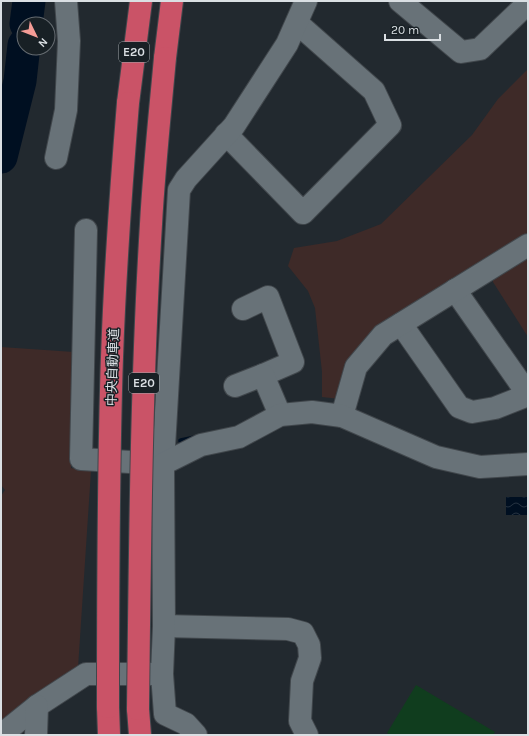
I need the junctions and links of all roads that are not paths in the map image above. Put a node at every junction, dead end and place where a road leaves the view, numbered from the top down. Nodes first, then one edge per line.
1 (66, 1) edge
2 (141, 1) edge
3 (172, 1) edge
4 (306, 1) edge
5 (400, 1) edge
6 (528, 3) edge
7 (297, 23) junction
8 (226, 134) junction
9 (56, 158) dead end
10 (86, 230) dead end
11 (528, 245) edge
12 (455, 290) junction
13 (243, 309) dead end
14 (401, 324) junction
15 (263, 376) junction
16 (235, 386) dead end
17 (280, 415) junction
18 (342, 416) junction
19 (163, 464) junction
20 (528, 464) edge
21 (164, 626) junction
22 (162, 674) junction
23 (37, 706) junction
24 (1, 735) edge
25 (36, 735) edge
26 (109, 735) edge
27 (140, 735) edge
28 (196, 735) edge
29 (307, 735) edge

1 - 9 street
2 - 26 highway, 中央自動車道 / E20, bridge
3 - 27 highway, E20, bridge
4 - 7 street
5 - 6 street
7 - 8 street
7 - 8 street
8 - 19 street
10 - 19 street
11 - 12 street
12 - 14 street
12 - 14 street
13 - 15 street
14 - 18 street
15 - 16 street
15 - 17 street
17 - 18 street
17 - 19 street
18 - 20 street
19 - 21 street
21 - 22 street
21 - 29 street
22 - 23 street
22 - 28 street
23 - 24 street
23 - 25 street

